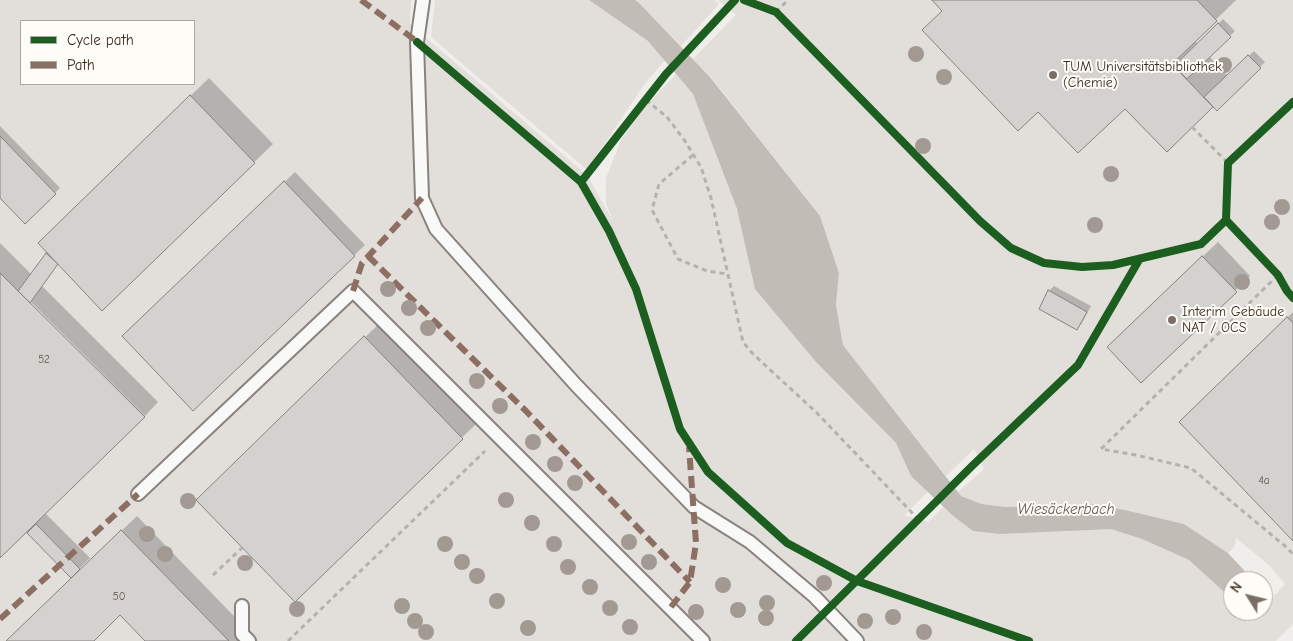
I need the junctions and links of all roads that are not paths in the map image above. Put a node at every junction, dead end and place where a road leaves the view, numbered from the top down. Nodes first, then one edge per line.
1 (423, 0) edge
2 (138, 494) dead end
3 (242, 606) dead end
4 (249, 641) edge
5 (703, 641) edge
6 (857, 641) edge

1 - 6 lane
2 - 5 lane
3 - 4 lane

